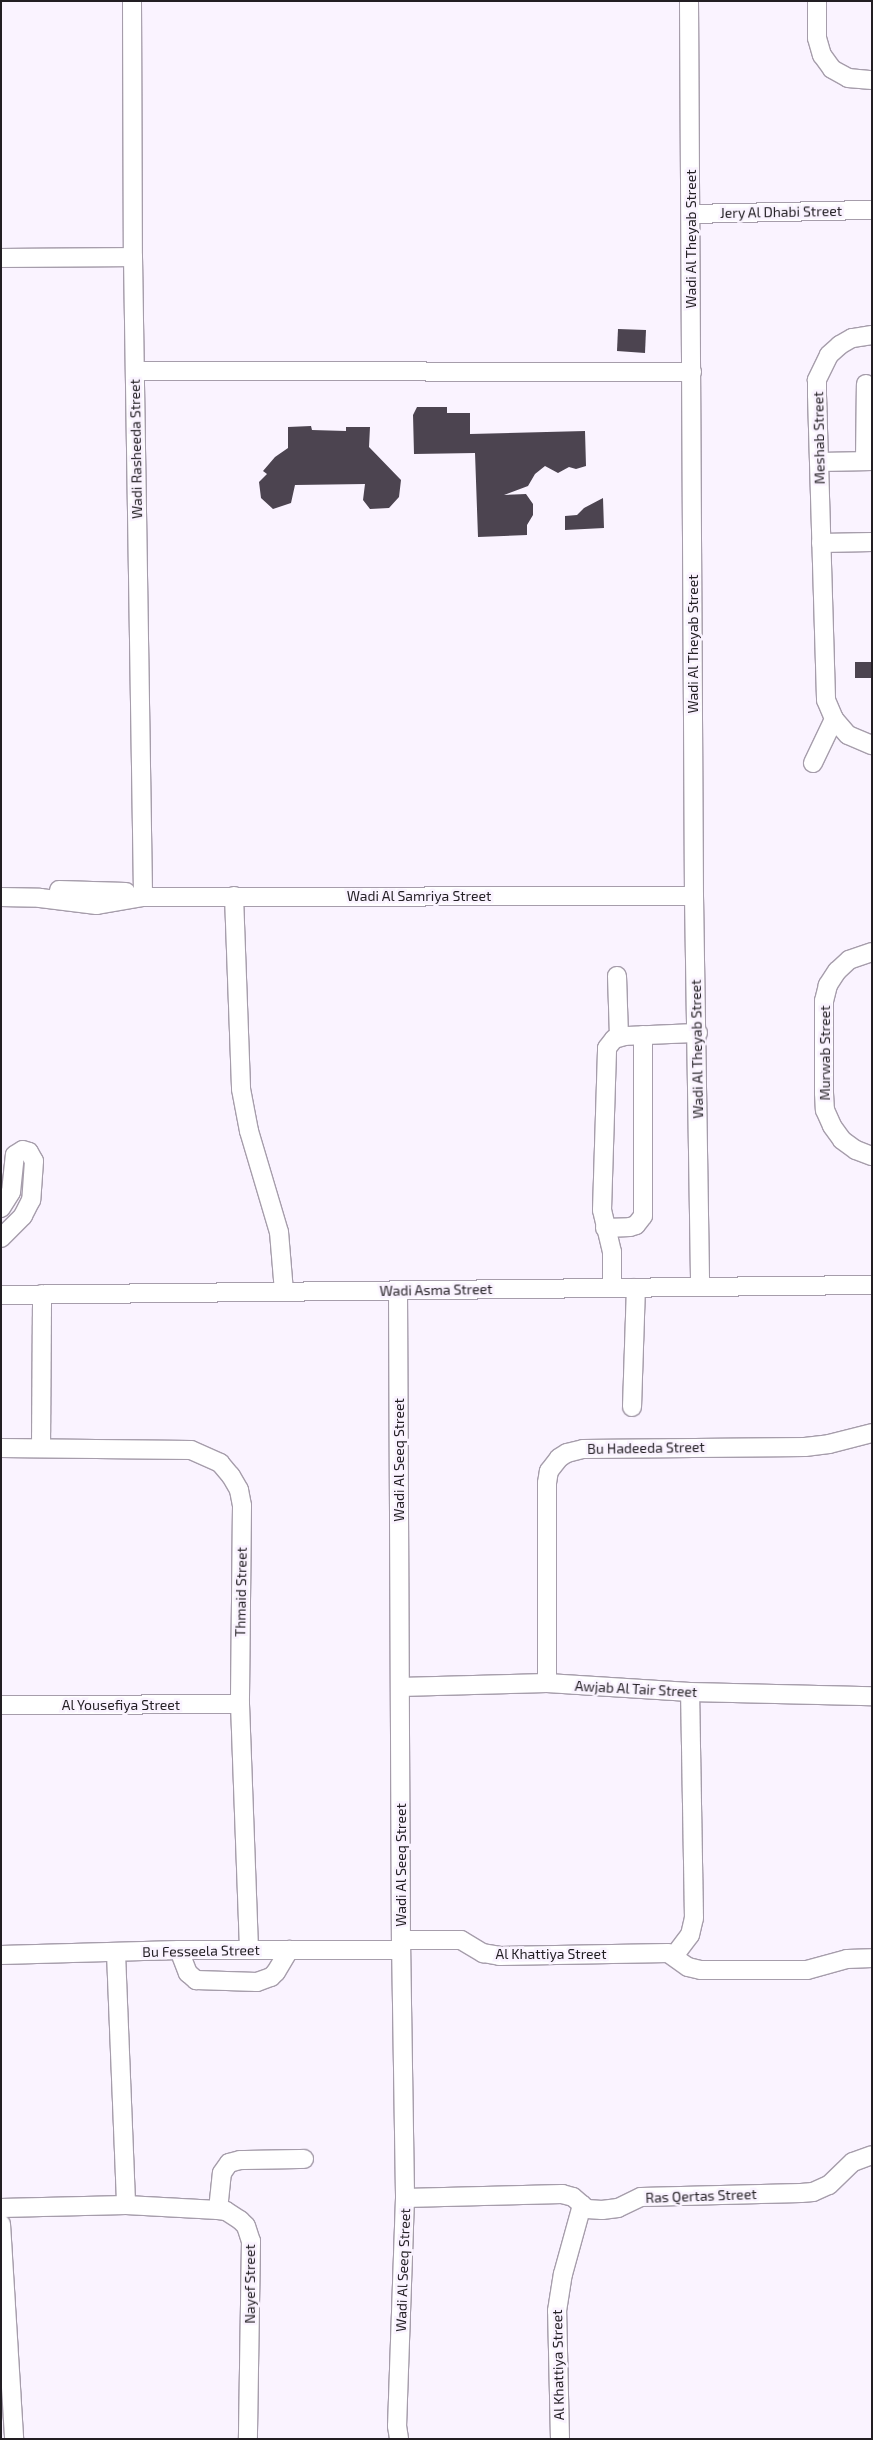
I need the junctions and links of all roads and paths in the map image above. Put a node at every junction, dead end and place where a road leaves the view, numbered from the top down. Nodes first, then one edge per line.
1 (132, 1) edge
2 (689, 1) edge
3 (817, 1) edge
4 (872, 80) edge
5 (872, 210) edge
6 (691, 214) junction
7 (133, 256) junction
8 (1, 258) edge
9 (872, 335) edge
10 (135, 372) junction
11 (692, 372) junction
12 (866, 384) dead end
13 (868, 461) edge
14 (819, 462) junction
15 (872, 542) edge
16 (821, 543) junction
17 (834, 720) junction
18 (872, 745) edge
19 (813, 763) dead end
20 (1, 886) edge
21 (234, 896) junction
22 (694, 896) junction
23 (1, 897) edge
24 (143, 897) junction
25 (872, 952) edge
26 (617, 976) dead end
27 (698, 1033) junction
28 (643, 1035) junction
29 (619, 1037) junction
30 (872, 1156) edge
31 (1, 1208) edge
32 (605, 1228) junction
33 (1, 1238) edge
34 (872, 1285) edge
35 (700, 1287) junction
36 (612, 1288) junction
37 (636, 1288) junction
38 (398, 1290) junction
39 (284, 1292) junction
40 (42, 1294) junction
41 (1, 1295) edge
42 (632, 1407) dead end
43 (872, 1433) edge
44 (41, 1447) junction
45 (1, 1448) edge
46 (547, 1683) junction
47 (400, 1687) junction
48 (690, 1692) junction
49 (872, 1696) edge
50 (240, 1704) junction
51 (1, 1705) edge
52 (401, 1945) junction
53 (179, 1950) junction
54 (249, 1950) junction
55 (289, 1950) junction
56 (116, 1953) junction
57 (1, 1955) edge
58 (674, 1956) junction
59 (872, 1958) edge
60 (872, 2155) edge
61 (304, 2159) dead end
62 (405, 2198) junction
63 (126, 2205) junction
64 (582, 2205) junction
65 (1, 2208) edge
66 (218, 2210) junction
67 (1, 2224) edge
68 (14, 2439) edge
69 (248, 2439) edge
70 (399, 2439) edge
71 (560, 2439) edge

1 - 7 street, Wadi Rasheeda Street
2 - 6 street, Wadi Al Theyab Street
3 - 4 street
5 - 6 street, Jery Al Dhabi Street
6 - 11 street, Wadi Al Theyab Street
7 - 8 street
7 - 10 street, Wadi Rasheeda Street
9 - 14 street, Meshab Street
10 - 11 street
10 - 24 street, Wadi Rasheeda Street
11 - 22 street, Wadi Al Theyab Street
12 - 13 street
13 - 14 street
14 - 16 street, Meshab Street
15 - 16 street
16 - 17 street, Meshab Street
17 - 18 street, Meshab Street
17 - 19 street
20 - 24 street, Wadi Al Samriya Street
21 - 22 street, Wadi Al Samriya Street
21 - 24 street, Wadi Al Samriya Street
21 - 39 street
22 - 27 street, Wadi Al Theyab Street
23 - 24 street, Wadi Al Samriya Street
25 - 30 street, Murwab Street
26 - 29 street
27 - 28 street
27 - 35 street, Wadi Al Theyab Street
28 - 29 street
28 - 32 street
29 - 32 street
31 - 33 street
32 - 36 street
34 - 35 street, Wadi Asma Street
35 - 37 street, Wadi Asma Street
36 - 37 street, Wadi Asma Street
36 - 38 street, Wadi Asma Street
37 - 42 street
38 - 39 street, Wadi Asma Street
38 - 47 street, Wadi Al Seeq Street
39 - 40 street, Wadi Asma Street
40 - 41 street, Wadi Asma Street
40 - 44 street
43 - 46 street, Bu Hadeeda Street
44 - 45 street, Thmaid Street
44 - 50 street, Thmaid Street
46 - 47 street, Awjab Al Tair Street
46 - 48 street, Awjab Al Tair Street
47 - 52 street, Wadi Al Seeq Street
48 - 49 street, Awjab Al Tair Street
48 - 58 street
50 - 51 street, Al Yousefiya Street
50 - 54 street, Thmaid Street
52 - 55 street, Bu Fesseela Street
52 - 58 street, Al Khattiya Street
52 - 62 street, Wadi Al Seeq Street
53 - 54 street, Bu Fesseela Street
53 - 55 street
53 - 56 street, Bu Fesseela Street
54 - 55 street, Bu Fesseela Street
56 - 57 street, Bu Fesseela Street
56 - 63 street
58 - 59 street, Al Khattiya Street
60 - 64 street, Ras Qertas Street
61 - 66 street
62 - 64 street, Ras Qertas Street
62 - 70 street, Wadi Al Seeq Street
63 - 65 street, Nayef Street
63 - 66 street, Nayef Street
64 - 71 street, Al Khattiya Street
66 - 69 street, Nayef Street
67 - 68 street

